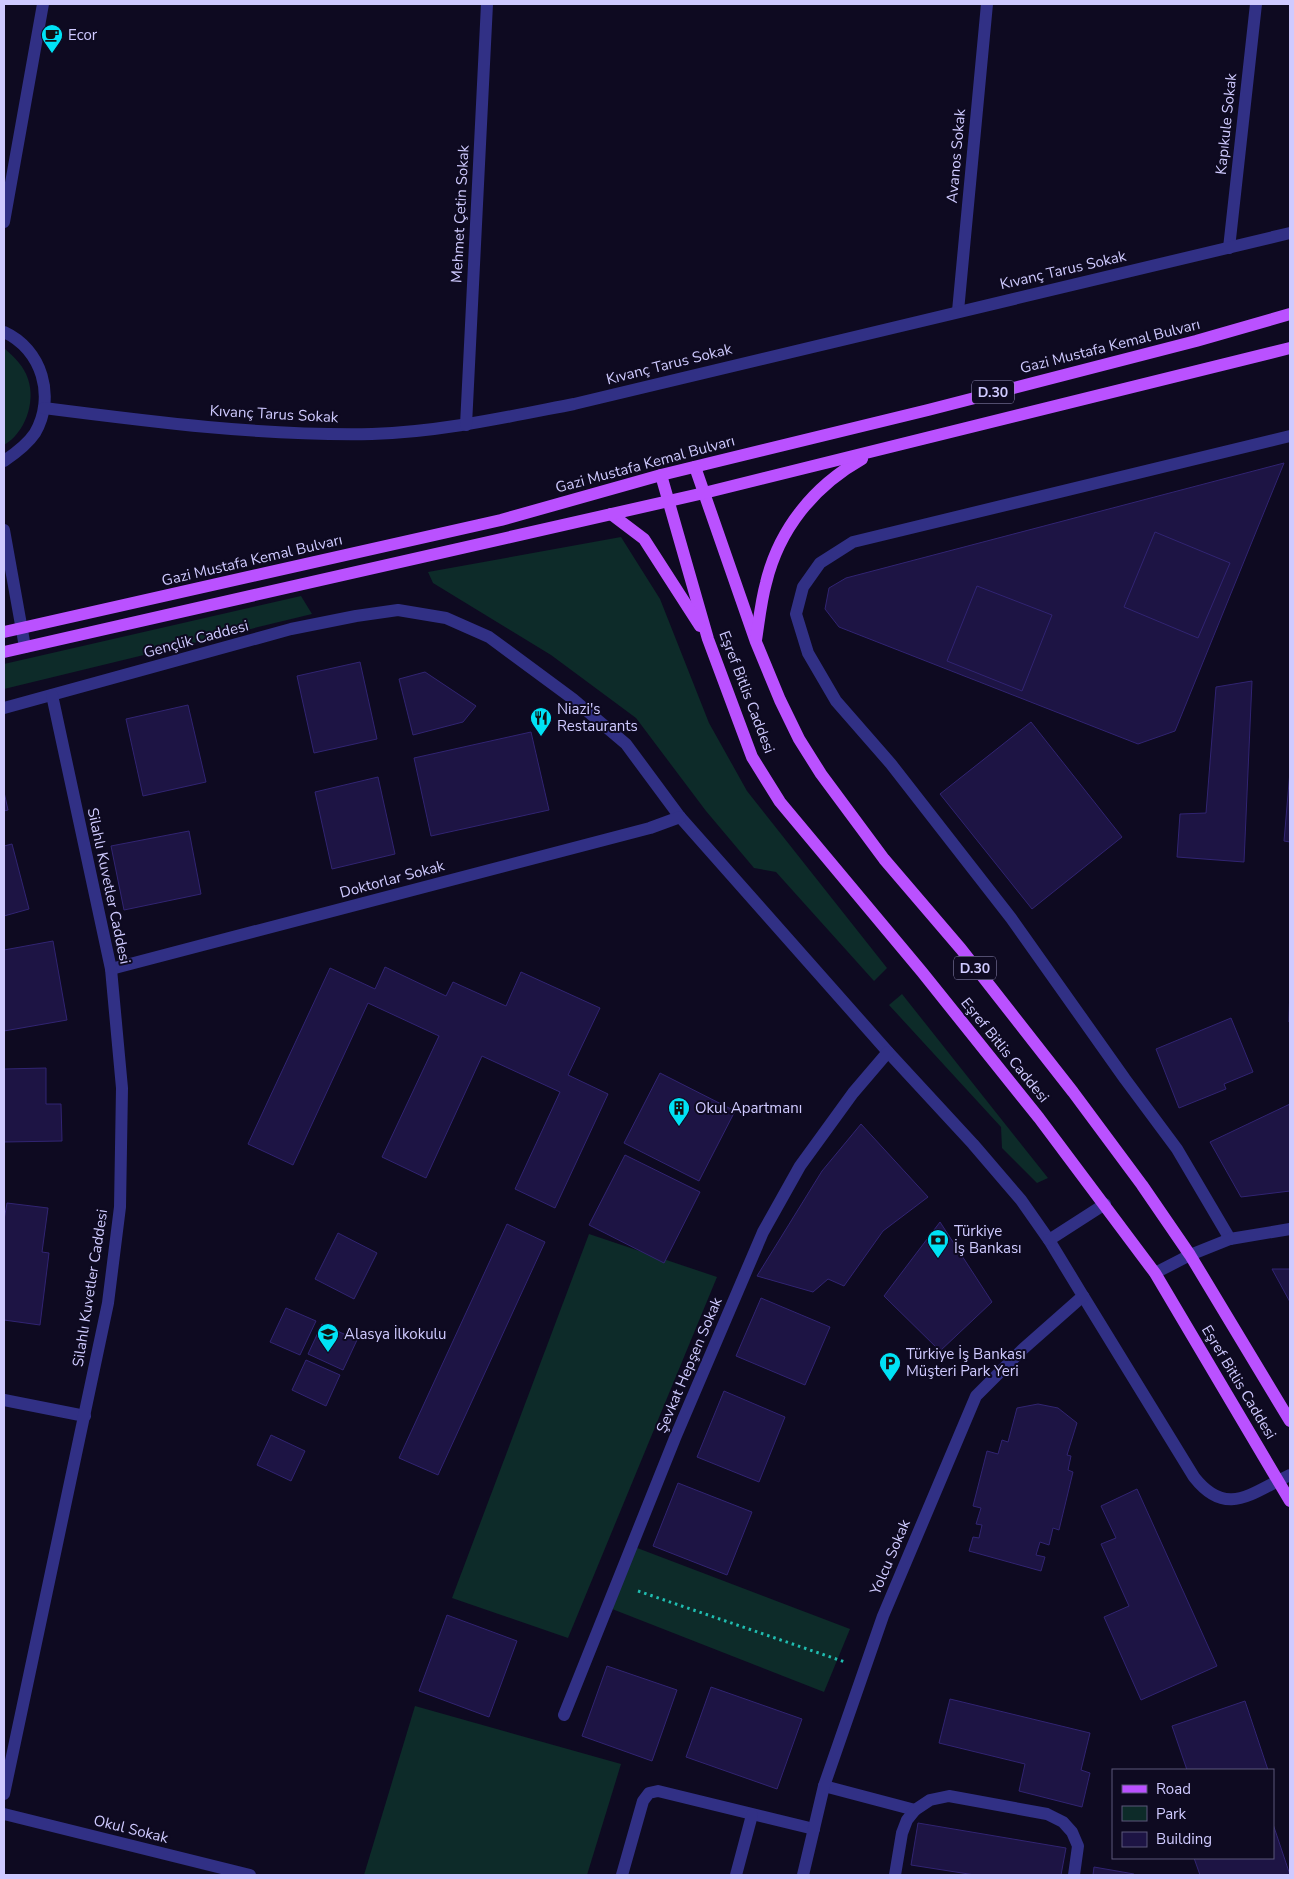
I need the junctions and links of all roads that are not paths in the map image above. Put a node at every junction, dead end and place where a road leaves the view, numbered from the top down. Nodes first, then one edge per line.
1 (43, 4) edge
2 (487, 4) edge
3 (987, 4) edge
4 (1256, 4) edge
5 (4, 222) edge
6 (1290, 233) edge
7 (1229, 248) junction
8 (958, 311) junction
9 (1290, 314) edge
10 (4, 332) edge
11 (1290, 348) edge
12 (44, 408) junction
13 (466, 425) junction
14 (1290, 436) edge
15 (878, 450) junction
16 (4, 461) edge
17 (695, 467) junction
18 (662, 475) junction
19 (704, 494) junction
20 (668, 501) junction
21 (612, 514) junction
22 (4, 530) edge
23 (21, 628) junction
24 (4, 632) edge
25 (708, 639) junction
26 (756, 642) junction
27 (25, 647) junction
28 (4, 652) edge
29 (52, 696) junction
30 (4, 708) edge
31 (680, 817) junction
32 (111, 969) junction
33 (888, 1052) junction
34 (1105, 1204) junction
35 (1290, 1229) edge
36 (1230, 1239) junction
37 (1049, 1240) junction
38 (1190, 1255) junction
39 (1155, 1273) junction
40 (1083, 1296) junction
41 (4, 1400) edge
42 (85, 1416) junction
43 (1290, 1421) edge
44 (1284, 1477) edge
45 (1290, 1501) edge
46 (564, 1715) dead end
47 (824, 1786) junction
48 (4, 1794) edge
49 (916, 1810) junction
50 (4, 1814) edge
51 (752, 1815) junction
52 (814, 1830) junction
53 (250, 1875) edge
54 (622, 1875) edge
55 (736, 1875) edge
56 (803, 1875) edge
57 (895, 1875) edge
58 (1074, 1875) edge

1 - 5 street
2 - 13 street, Mehmet Çetin Sokak
3 - 8 street, Avanos Sokak
4 - 7 street, Kapıkule Sokak
6 - 7 street, Kıvanç Tarus Sokak
7 - 8 street, Kıvanç Tarus Sokak
8 - 13 street, Kıvanç Tarus Sokak
9 - 17 main road, Gazi Mustafa Kemal Bulvarı / D.30
10 - 12 street
11 - 15 main road, D.30
12 - 13 street, Kıvanç Tarus Sokak
12 - 16 street
14 - 36 street
15 - 19 main road, D.30
15 - 26 main road
17 - 18 main road, Gazi Mustafa Kemal Bulvarı / D.30
17 - 19 main road, Eşref Bitlis Caddesi / D.30
18 - 20 main road, Eşref Bitlis Caddesi / D.30
18 - 23 main road, Gazi Mustafa Kemal Bulvarı
19 - 20 main road
19 - 26 main road, Eşref Bitlis Caddesi / D.30
20 - 21 main road
20 - 25 main road, Eşref Bitlis Caddesi / D.30
21 - 25 main road
21 - 27 main road
22 - 23 street
23 - 24 main road, Gazi Mustafa Kemal Bulvarı
23 - 27 street
25 - 34 main road, Eşref Bitlis Caddesi / D.30
26 - 38 main road, Eşref Bitlis Caddesi / D.30
27 - 28 main road
29 - 30 street, Gençlik Caddesi
29 - 31 street, Gençlik Caddesi
29 - 32 street, Silahlı Kuvetler Caddesi
31 - 32 street, Doktorlar Sokak
31 - 33 street, Gençlik Caddesi
32 - 42 street, Silahlı Kuvetler Caddesi
33 - 37 street, Gençlik Caddesi
33 - 46 street, Şevkat Hepşen Sokak
34 - 37 street
34 - 39 main road, Eşref Bitlis Caddesi / D.30
35 - 36 street
36 - 38 street
37 - 40 street, Gençlik Caddesi
38 - 39 street
38 - 43 main road, Eşref Bitlis Caddesi / D.30
39 - 44 main road, Eşref Bitlis Caddesi / D.30
40 - 44 street, Gençlik Caddesi
40 - 47 street, Yolcu Sokak
41 - 42 street
42 - 48 street, Silahlı Kuvetler Caddesi
44 - 45 main road, Eşref Bitlis Caddesi / D.30
47 - 49 street
47 - 52 street, Yolcu Sokak
49 - 57 street
49 - 58 street
50 - 53 street, Okul Sokak
51 - 52 street
51 - 54 street
51 - 55 street
52 - 56 street, Yolcu Sokak

